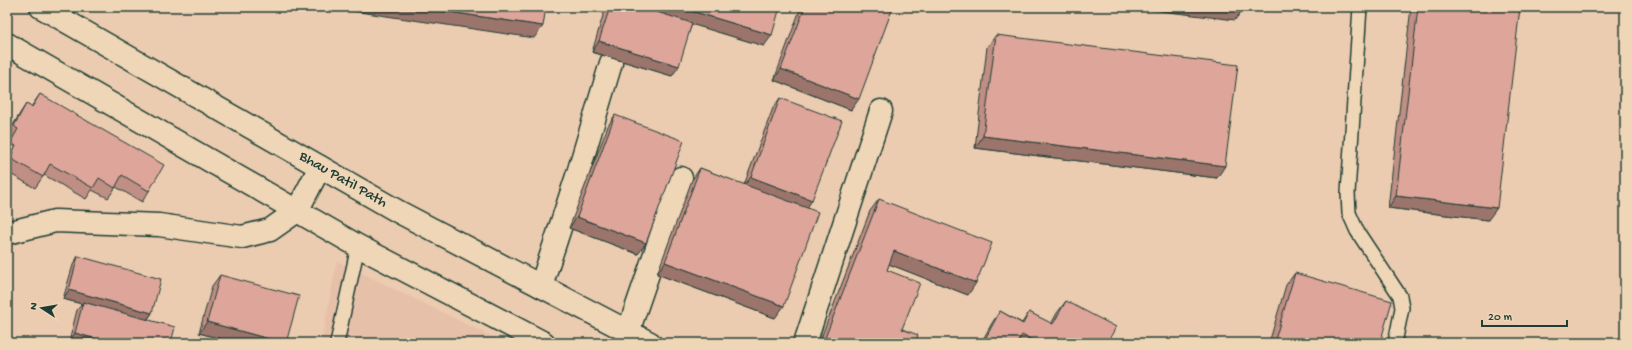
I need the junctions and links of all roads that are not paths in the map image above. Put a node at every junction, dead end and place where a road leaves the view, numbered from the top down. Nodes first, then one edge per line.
1 (41, 7) edge
2 (1360, 7) edge
3 (7, 44) edge
4 (611, 63) dead end
5 (881, 111) dead end
6 (320, 167) junction
7 (681, 178) dead end
8 (297, 211) junction
9 (7, 233) edge
10 (358, 246) junction
11 (541, 286) junction
12 (628, 332) junction
13 (534, 341) edge
14 (337, 343) edge
15 (650, 343) edge
16 (805, 343) edge
17 (1395, 343) edge

1 - 6 main road, Bhau Patil Path
2 - 17 lane
3 - 8 main road
4 - 11 main road
5 - 16 main road
6 - 8 main road
6 - 11 main road, Bhau Patil Path
7 - 12 main road
8 - 9 main road
8 - 10 main road
10 - 13 main road
10 - 14 lane
11 - 12 main road, Bhau Patil Path
12 - 15 main road, Bhau Patil Path

